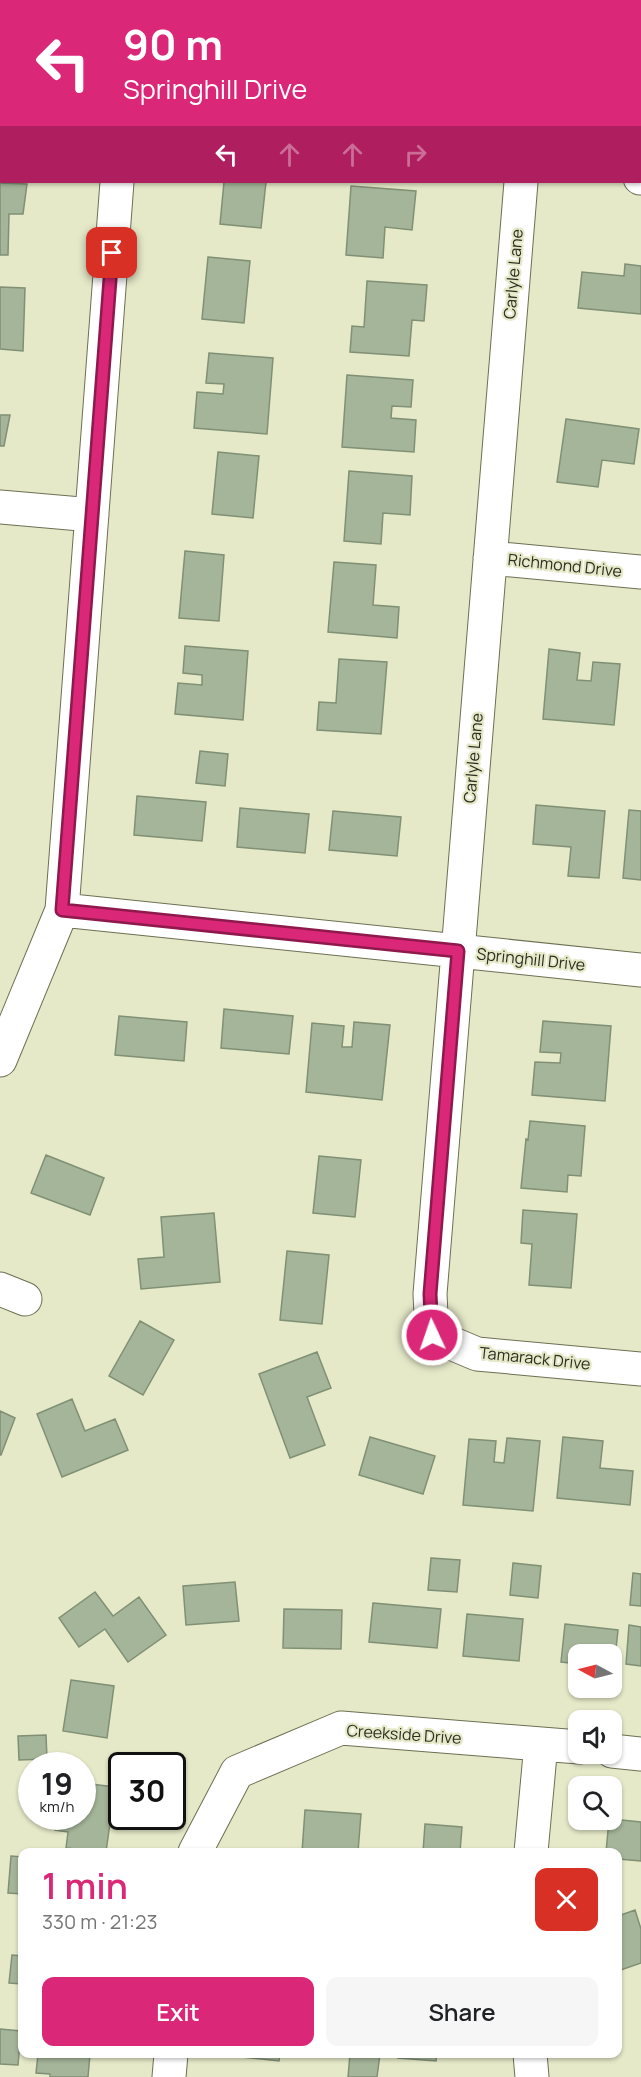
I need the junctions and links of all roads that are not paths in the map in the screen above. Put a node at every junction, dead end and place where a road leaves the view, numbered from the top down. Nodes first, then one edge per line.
1 (117, 183) edge
2 (521, 183) edge
3 (0, 507) edge
4 (92, 515) junction
5 (490, 558) junction
6 (641, 572) edge
7 (62, 910) junction
8 (458, 951) junction
9 (641, 970) edge
10 (0, 1060) edge
11 (432, 1335) joint
12 (641, 1368) edge
13 (541, 1744) junction
14 (568, 1747) edge
15 (622, 1752) edge
16 (641, 1754) edge
17 (197, 1848) edge
18 (531, 1848) edge
19 (171, 2058) edge
20 (530, 2058) edge
21 (169, 2077) edge
22 (532, 2077) edge

1 - 4 street
2 - 5 street, Carlyle Lane
3 - 4 street
4 - 7 street
5 - 6 street, Richmond Drive
5 - 8 street, Carlyle Lane
7 - 8 street, Springhill Drive
7 - 10 street
8 - 9 street, Springhill Drive
8 - 11 street, Carlyle Lane
11 - 12 street, Tamarack Drive
13 - 14 street, Creekside Drive
13 - 17 street, Creekside Drive
13 - 18 street
15 - 16 street
19 - 21 street
20 - 22 street

